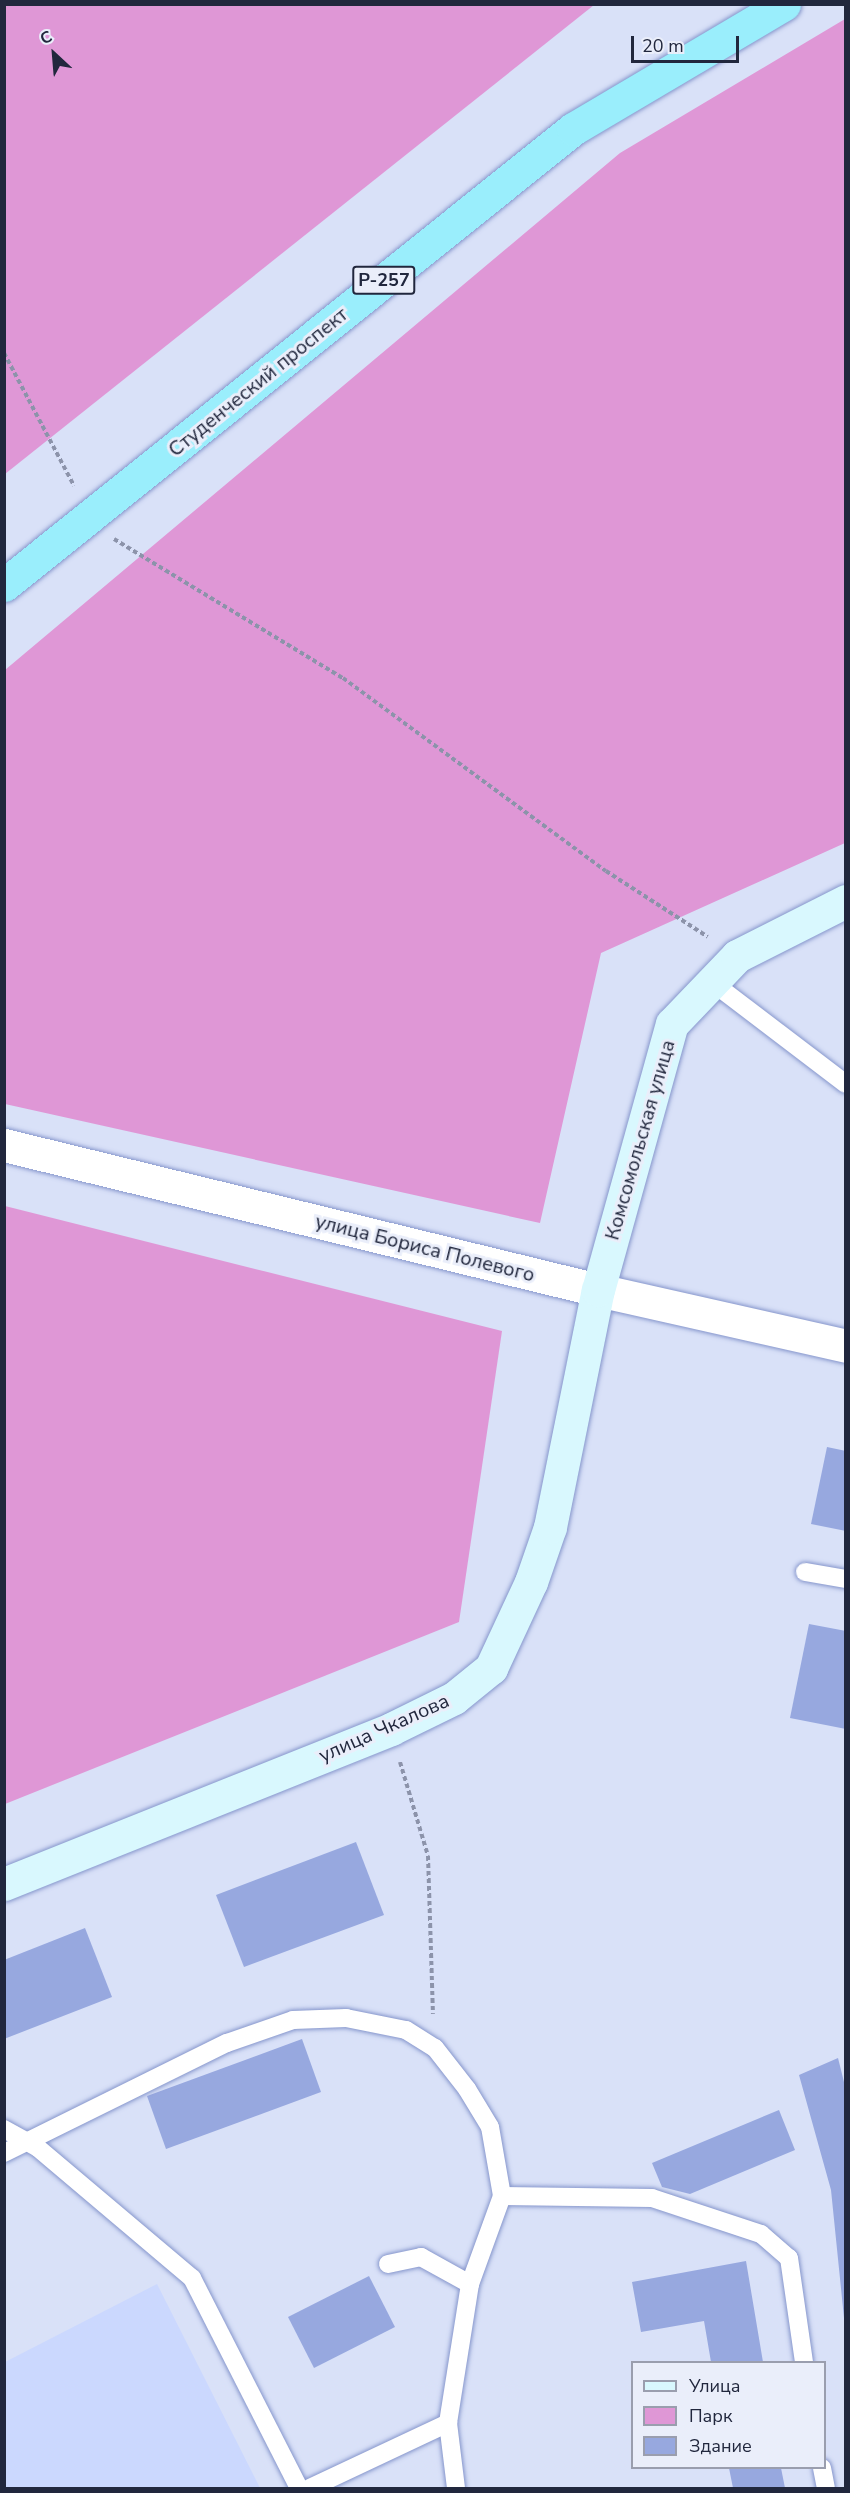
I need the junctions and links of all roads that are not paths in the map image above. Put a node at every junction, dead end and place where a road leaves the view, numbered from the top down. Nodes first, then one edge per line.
1 (784, 4) edge
2 (4, 585) edge
3 (841, 909) edge
4 (712, 982) junction
5 (846, 1084) edge
6 (4, 1145) edge
7 (598, 1290) junction
8 (846, 1346) edge
9 (805, 1572) dead end
10 (846, 1579) edge
11 (4, 1884) edge
12 (4, 2129) edge
13 (26, 2141) junction
14 (4, 2153) edge
15 (502, 2196) junction
16 (388, 2264) dead end
17 (470, 2284) junction
18 (804, 2361) edge
19 (448, 2423) junction
20 (822, 2469) edge
21 (299, 2488) edge
22 (310, 2488) edge
23 (456, 2488) edge
24 (826, 2488) edge

1 - 2 highway, Студенческий проспект / Р-257
3 - 4 main road, Комсомольская улица
4 - 5 lane
4 - 7 main road, Комсомольская улица
6 - 7 street, улица Бориса Полевого
7 - 8 street, улица Бориса Полевого
7 - 11 main road, улица Чкалова
9 - 10 lane
12 - 13 lane
13 - 14 lane
13 - 15 lane
13 - 21 lane
15 - 17 lane
15 - 18 lane
16 - 17 lane
17 - 19 lane
19 - 22 lane
19 - 23 lane
20 - 24 lane

